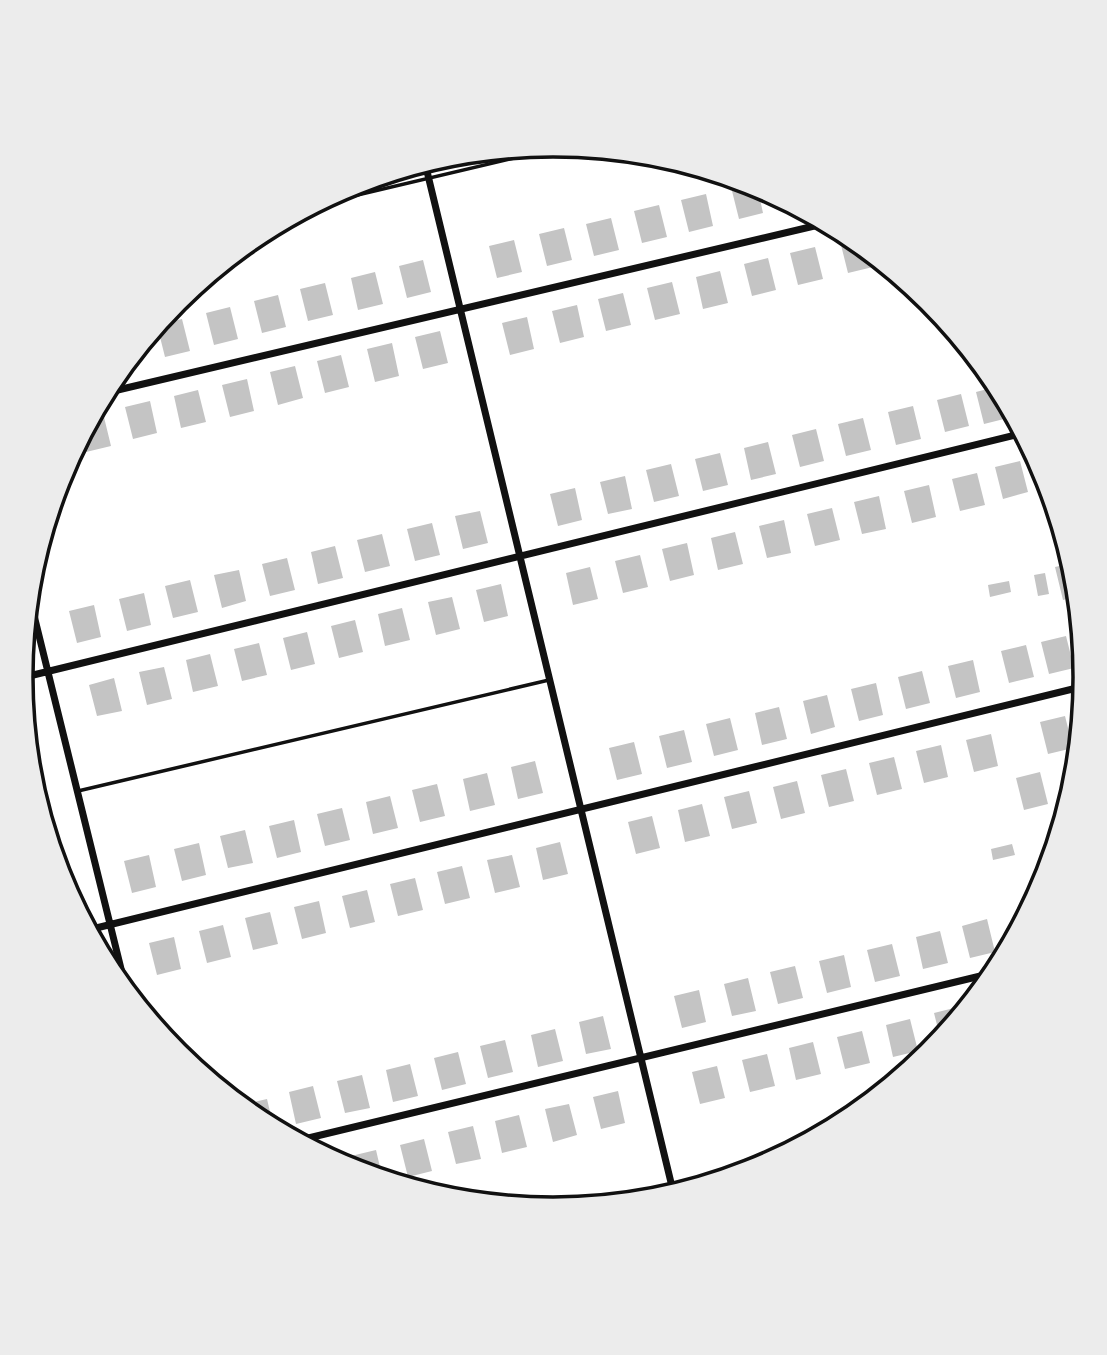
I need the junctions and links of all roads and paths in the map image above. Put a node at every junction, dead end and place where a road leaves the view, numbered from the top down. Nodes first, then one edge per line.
1 (509, 159) edge
2 (428, 173) edge
3 (429, 178) junction
4 (364, 193) edge
5 (813, 226) edge
6 (461, 309) junction
7 (120, 389) edge
8 (1014, 435) edge
9 (521, 555) junction
10 (36, 624) edge
11 (48, 672) junction
12 (33, 675) edge
13 (551, 680) junction
14 (1074, 689) edge
15 (78, 791) junction
16 (583, 811) junction
17 (109, 925) junction
18 (98, 928) edge
19 (119, 965) edge
20 (979, 976) edge
21 (642, 1056) junction
22 (311, 1137) edge
23 (671, 1184) edge

1 - 3 lane
2 - 3 street
3 - 4 lane
3 - 6 street
5 - 6 street
6 - 7 street
6 - 9 street
8 - 9 street
9 - 11 street
9 - 13 street
10 - 11 street
11 - 12 street
11 - 15 street
13 - 15 lane
13 - 16 street
14 - 16 street
15 - 17 street
16 - 17 street
16 - 21 street
17 - 18 street
17 - 19 street
20 - 21 street
21 - 22 street
21 - 23 street

